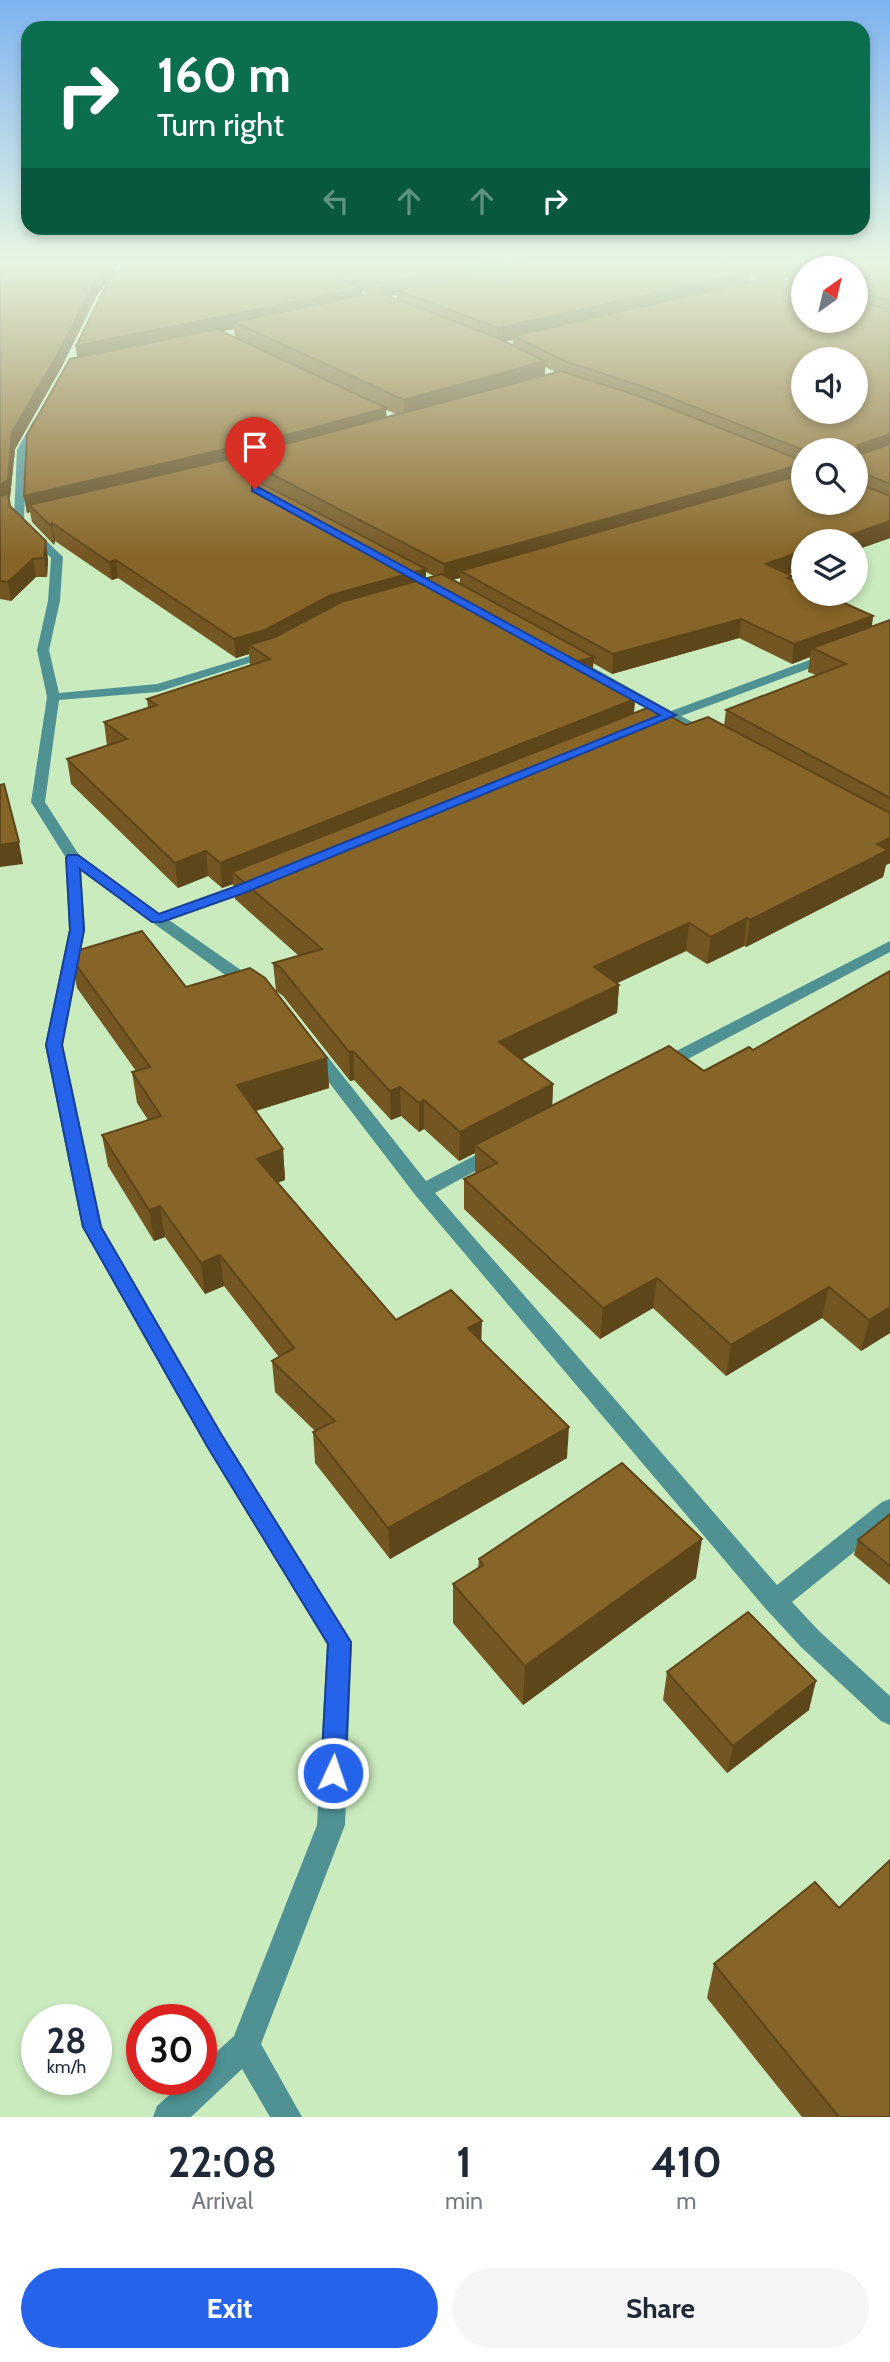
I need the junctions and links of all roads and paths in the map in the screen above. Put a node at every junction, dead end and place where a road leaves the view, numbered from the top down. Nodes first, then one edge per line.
1 (41, 416) edge
2 (279, 457) edge
3 (238, 466) junction
4 (200, 476) edge
5 (247, 477) edge
6 (32, 517) edge
7 (19, 520) junction
8 (282, 648) edge
9 (851, 649) edge
10 (561, 654) edge
11 (53, 697) junction
12 (670, 715) junction
13 (632, 731) edge
14 (719, 742) edge
15 (73, 858) junction
16 (264, 880) edge
17 (157, 919) junction
18 (890, 946) edge
19 (265, 995) edge
20 (300, 1034) edge
21 (644, 1074) edge
22 (509, 1145) edge
23 (423, 1191) junction
24 (890, 1509) edge
25 (775, 1601) junction
26 (890, 1713) edge
27 (245, 2046) junction
28 (168, 2117) edge
29 (286, 2117) edge

1 - 7 street
2 - 3 street
3 - 4 street
3 - 5 street
6 - 7 street
7 - 11 street
8 - 11 street
9 - 12 street
10 - 12 street
11 - 15 street
12 - 13 street
12 - 14 street
15 - 17 street
15 - 27 street
16 - 17 street
17 - 19 street
18 - 21 street
20 - 23 street
22 - 23 street
23 - 25 street
24 - 25 street
25 - 26 street
27 - 28 street
27 - 29 street

